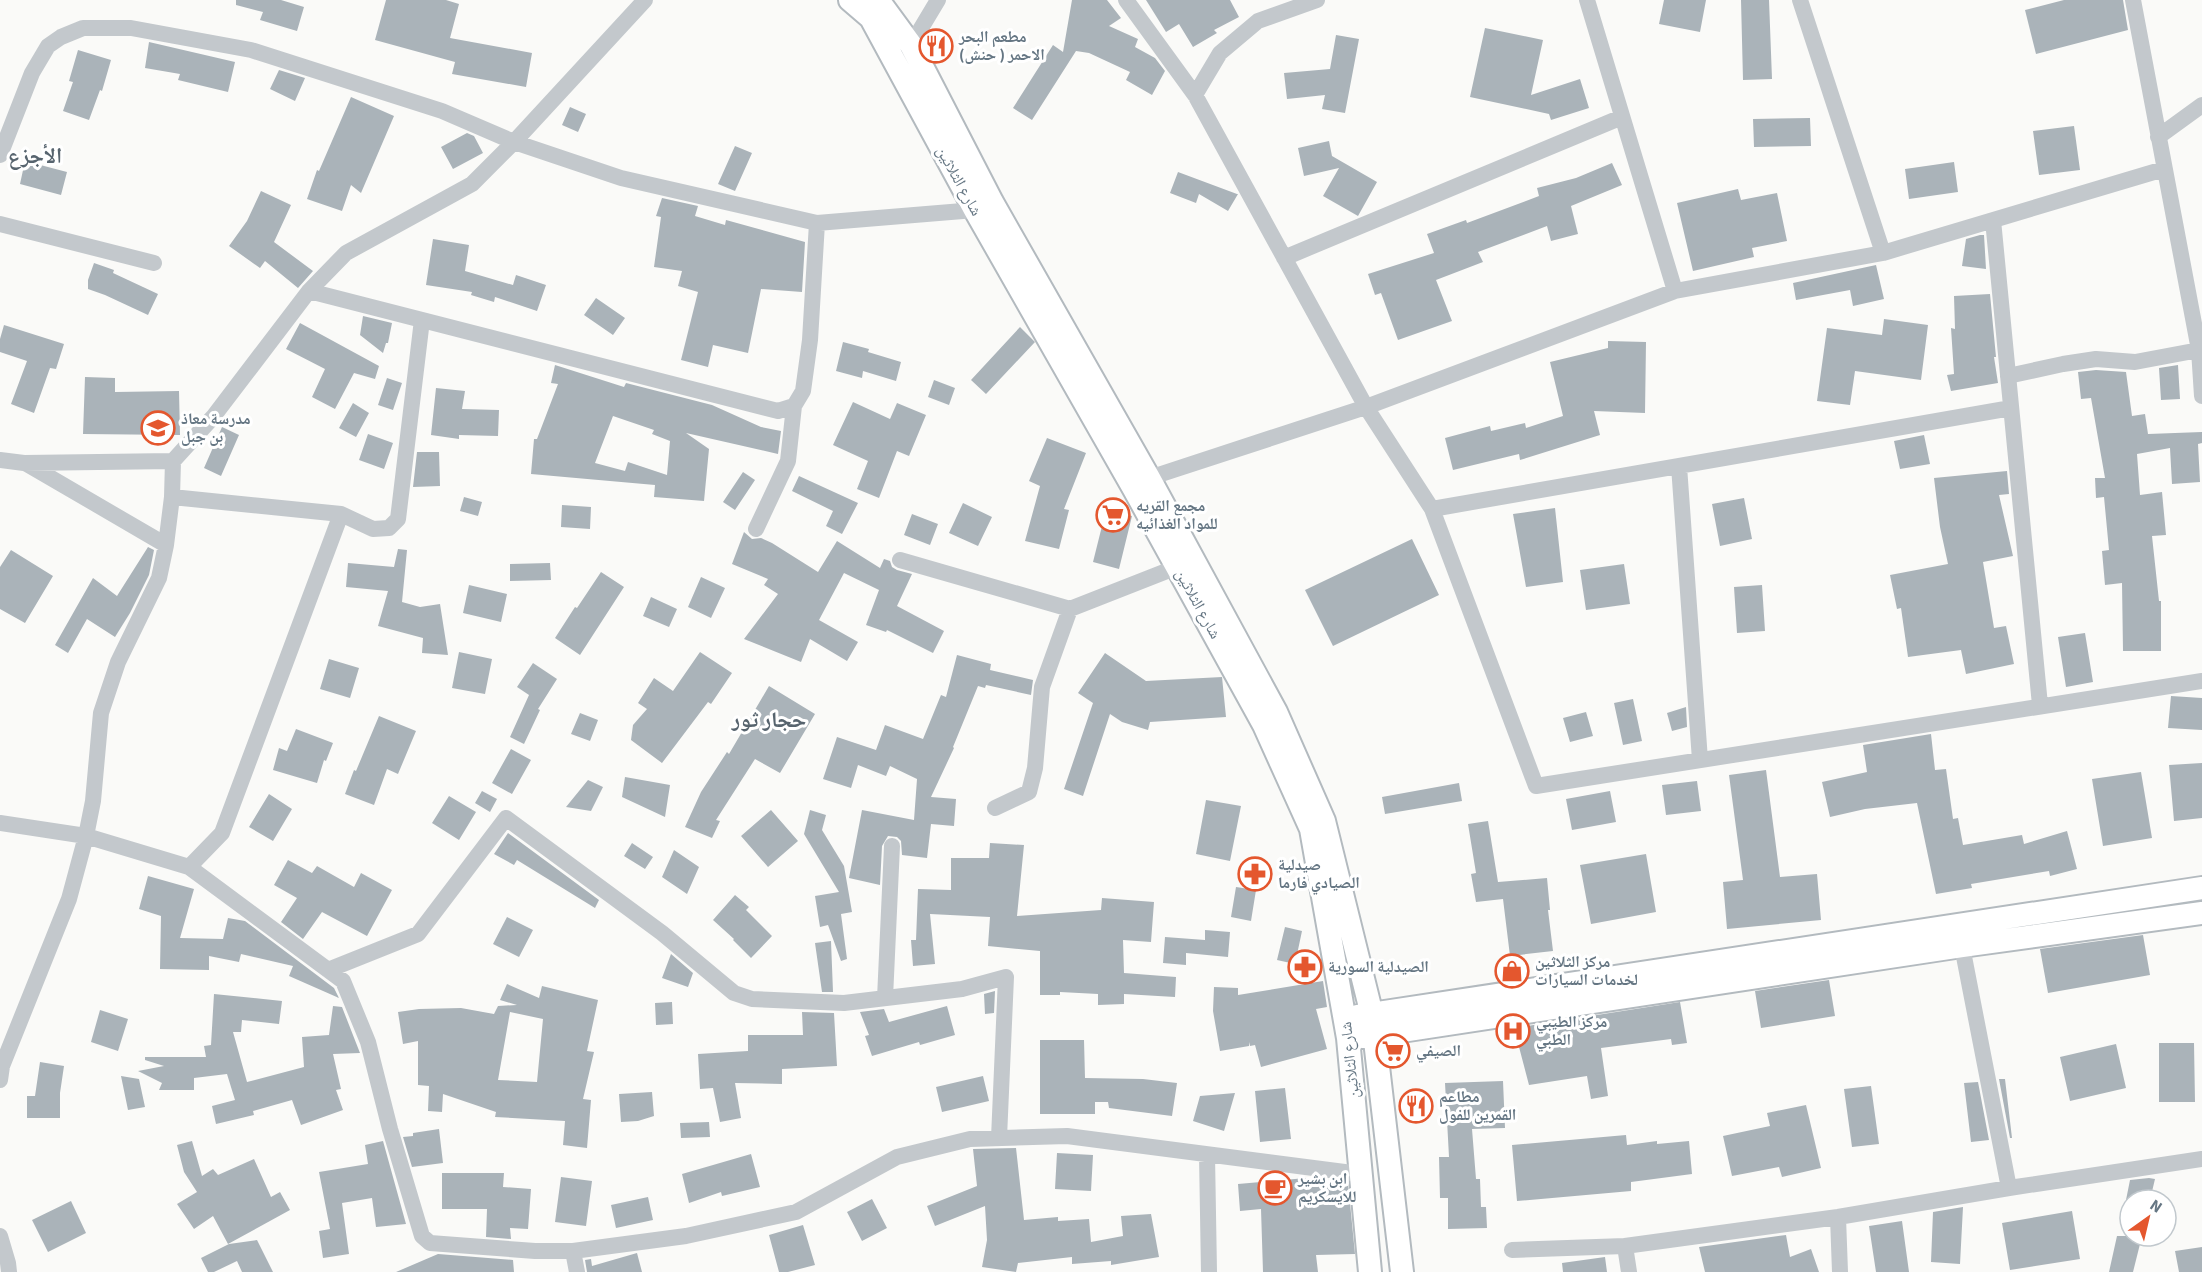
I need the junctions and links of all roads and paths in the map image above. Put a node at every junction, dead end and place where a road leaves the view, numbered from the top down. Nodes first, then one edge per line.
1 (645, 0) edge
2 (850, 0) edge
3 (878, 0) edge
4 (938, 0) edge
5 (1126, 0) edge
6 (1317, 0) edge
7 (1587, 0) edge
8 (1800, 0) edge
9 (2133, 0) edge
10 (911, 45) junction
11 (1195, 95) junction
12 (2202, 105) edge
13 (1622, 117) junction
14 (2158, 137) junction
15 (514, 142) junction
16 (0, 155) edge
17 (2164, 169) junction
18 (975, 210) junction
19 (1993, 220) junction
20 (817, 223) junction
21 (0, 224) edge
22 (1883, 253) junction
23 (1284, 258) junction
24 (154, 263) dead end
25 (309, 291) junction
26 (1675, 291) junction
27 (422, 320) junction
28 (2199, 350) junction
29 (2008, 376) junction
30 (2202, 396) edge
31 (794, 406) junction
32 (1366, 407) junction
33 (2011, 408) junction
34 (0, 460) edge
35 (173, 461) junction
36 (24, 463) junction
37 (1679, 466) junction
38 (1142, 484) junction
39 (172, 497) junction
40 (1432, 509) junction
41 (341, 514) junction
42 (756, 529) dead end
43 (166, 545) junction
44 (900, 560) dead end
45 (1177, 567) junction
46 (1070, 609) junction
47 (2202, 681) edge
48 (2040, 705) junction
49 (1700, 760) junction
50 (995, 808) dead end
51 (0, 823) edge
52 (86, 836) junction
53 (892, 846) dead end
54 (189, 867) junction
55 (2202, 888) edge
56 (2202, 913) edge
57 (1958, 924) junction
58 (1962, 946) junction
59 (328, 969) junction
60 (885, 998) junction
61 (1374, 1026) junction
62 (1347, 1027) junction
63 (0, 1080) edge
64 (999, 1138) junction
65 (1207, 1155) junction
66 (2202, 1159) edge
67 (1360, 1174) junction
68 (2009, 1188) junction
69 (1838, 1216) junction
70 (0, 1236) edge
71 (1625, 1246) junction
72 (1512, 1250) dead end
73 (573, 1251) junction
74 (9, 1272) edge
75 (577, 1272) edge
76 (1209, 1272) edge
77 (1370, 1272) edge
78 (1402, 1272) edge
79 (1629, 1272) edge
80 (1840, 1272) edge

1 - 15 street
2 - 18 main road, شارع الثلاثين
3 - 10 main road, شارع الثلاثين
4 - 10 street
5 - 11 street
6 - 11 street
7 - 13 street
8 - 22 street
9 - 14 street
10 - 38 main road, شارع الثلاثين
11 - 23 street
12 - 14 street
13 - 23 street
13 - 26 street
14 - 17 street
15 - 16 street
15 - 20 street
15 - 25 street
17 - 19 street
17 - 28 street
18 - 20 street
18 - 38 main road, شارع الثلاثين
19 - 22 street
19 - 29 street
20 - 31 street
21 - 24 street
22 - 26 street
23 - 32 street
25 - 27 street
25 - 35 street
26 - 32 street
27 - 31 street
27 - 41 street
28 - 29 street
28 - 30 street
29 - 33 street
31 - 42 street
32 - 38 street
32 - 40 street
33 - 37 street
33 - 48 street
34 - 36 street
35 - 36 street
35 - 39 street
36 - 43 street
37 - 40 street
37 - 49 street
38 - 45 main road, شارع الثلاثين
38 - 61 main road, شارع الثلاثين
39 - 41 street
39 - 43 street
40 - 49 street
41 - 54 street
43 - 52 street
44 - 46 street
45 - 46 street
45 - 62 main road, شارع الثلاثين
46 - 50 street
47 - 48 street
48 - 49 street
51 - 52 street
52 - 54 street
52 - 63 street
53 - 60 street
54 - 59 street
55 - 57 main road
56 - 58 main road
57 - 58 street
57 - 61 main road
58 - 61 main road
58 - 68 street
59 - 60 street
59 - 73 street
60 - 64 street
61 - 62 main road
61 - 78 main road, شارع الثلاثين
62 - 67 main road, شارع الثلاثين
64 - 65 street
64 - 73 street
65 - 67 street
65 - 76 street
66 - 68 street
67 - 77 main road, شارع الثلاثين
68 - 69 street
69 - 71 street
69 - 80 street
70 - 74 street
71 - 72 street
71 - 79 street
73 - 75 street

